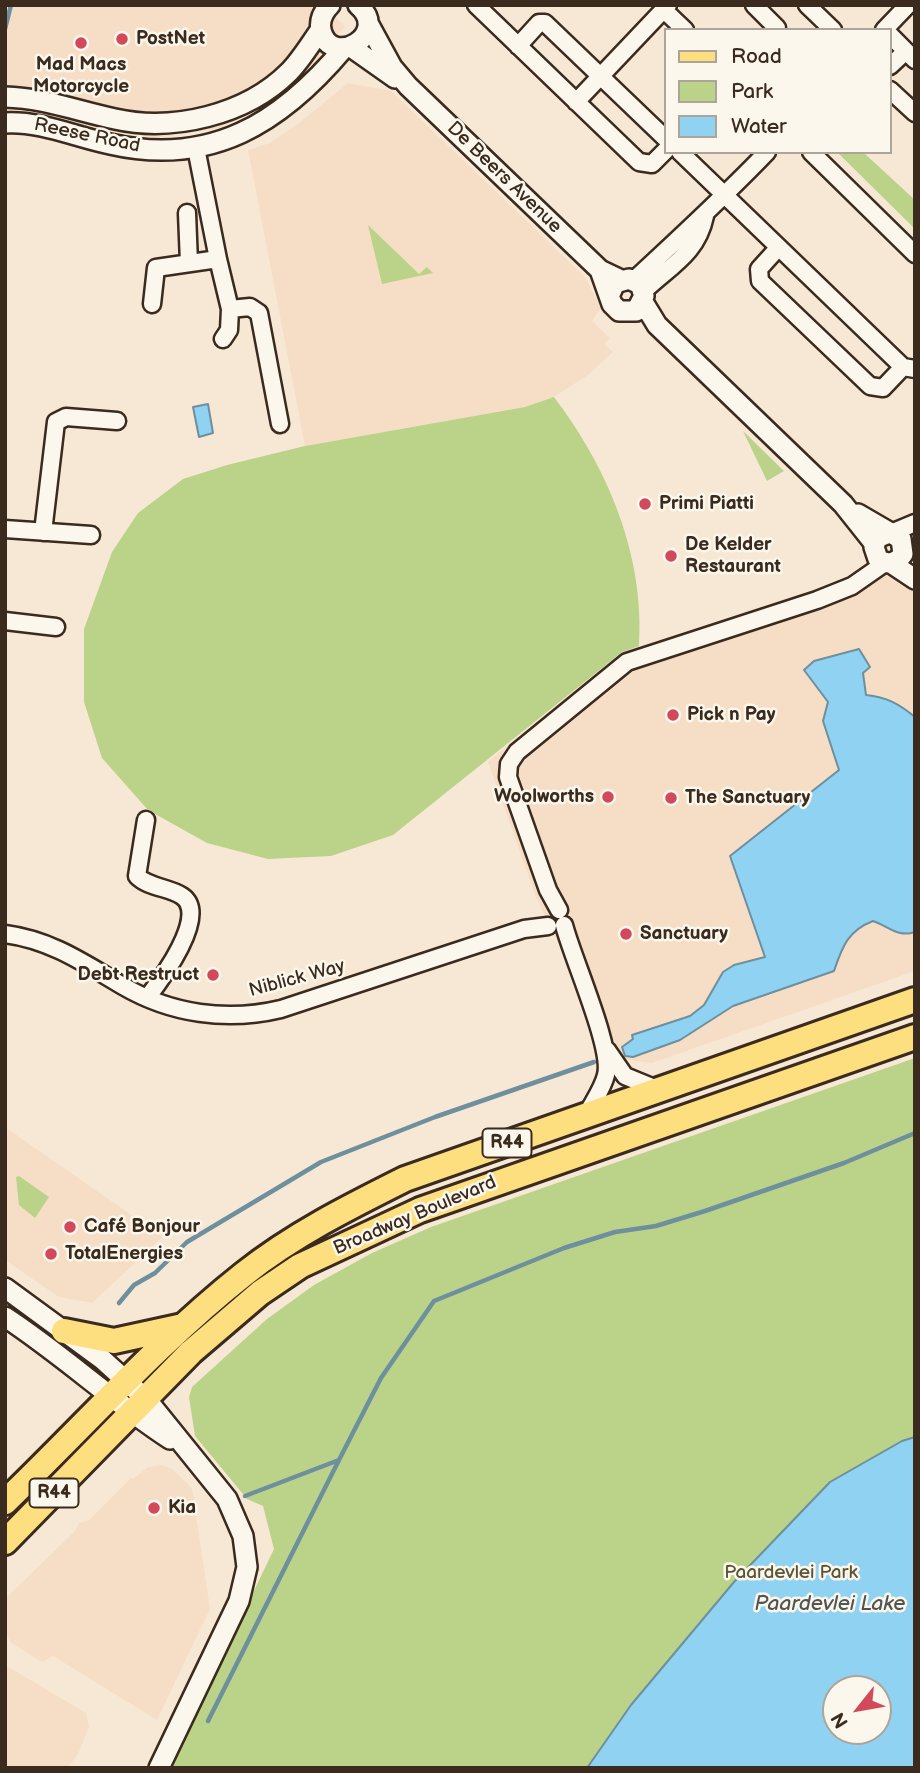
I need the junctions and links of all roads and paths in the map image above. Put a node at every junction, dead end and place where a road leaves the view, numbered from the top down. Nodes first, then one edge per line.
1 (475, 5) edge
2 (754, 5) edge
3 (807, 5) edge
4 (908, 5) edge
5 (666, 7) edge
6 (365, 12) edge
7 (321, 15) edge
8 (683, 28) edge
9 (777, 28) dead end
10 (831, 28) edge
11 (887, 28) edge
12 (892, 37) edge
13 (518, 46) junction
14 (348, 47) junction
15 (910, 55) edge
16 (892, 65) edge
17 (601, 76) junction
18 (408, 86) junction
19 (892, 92) edge
20 (5, 97) edge
21 (576, 102) junction
22 (915, 113) edge
23 (5, 123) edge
24 (664, 137) edge
25 (196, 148) junction
26 (664, 152) edge
27 (682, 154) edge
28 (765, 154) edge
29 (813, 154) edge
30 (725, 196) junction
31 (187, 213) dead end
32 (778, 248) junction
33 (915, 254) edge
34 (218, 258) junction
35 (189, 263) junction
36 (631, 293) junction
37 (152, 304) dead end
38 (230, 309) junction
39 (223, 339) dead end
40 (909, 368) edge
41 (117, 421) dead end
42 (280, 424) dead end
43 (915, 523) edge
44 (5, 529) edge
45 (43, 532) junction
46 (91, 535) dead end
47 (892, 551) edge
48 (915, 579) edge
49 (5, 621) edge
50 (56, 627) dead end
51 (146, 820) dead end
52 (553, 920) junction
53 (5, 934) edge
54 (148, 998) junction
55 (915, 1000) edge
56 (915, 1037) edge
57 (602, 1042) junction
58 (659, 1090) junction
59 (587, 1114) junction
60 (5, 1288) edge
61 (5, 1317) edge
62 (183, 1326) junction
63 (64, 1331) junction
64 (119, 1389) junction
65 (140, 1407) junction
66 (5, 1502) edge
67 (5, 1542) edge
68 (159, 1768) edge

1 - 13 street
2 - 9 street
3 - 10 street
4 - 11 street
5 - 8 street
5 - 17 street
6 - 14 street, Reese Road
6 - 18 street, De Beers Avenue
7 - 14 street, De Beers Avenue
7 - 20 street, Reese Road
12 - 15 street
13 - 17 street
13 - 21 street
14 - 18 street, De Beers Avenue
14 - 25 street, Reese Road
15 - 16 street
17 - 21 street
17 - 24 street
18 - 36 street, De Beers Avenue
19 - 22 street
21 - 26 street
23 - 25 street, Reese Road
25 - 34 street
27 - 30 street
28 - 30 street
29 - 33 street
30 - 32 street
30 - 36 street
31 - 35 street
32 - 40 street
32 - 40 street
34 - 35 street
34 - 38 street
35 - 37 street
36 - 47 street, De Beers Avenue
38 - 39 street
38 - 42 street
41 - 45 street
43 - 47 street
44 - 45 street
45 - 46 street
47 - 48 street, De Beers Avenue
47 - 52 street
49 - 50 street
51 - 54 street
52 - 54 street, Niblick Way
52 - 57 street
53 - 54 street, Niblick Way
55 - 58 main road, Broadway Boulevard / R44
56 - 65 main road, Broadway Boulevard / R44
57 - 58 street
57 - 59 street
58 - 59 main road, Broadway Boulevard / R44
59 - 62 main road, Broadway Boulevard / R44
60 - 63 street
61 - 64 street
62 - 63 main road
62 - 64 main road, Broadway Boulevard / R44
63 - 64 street
64 - 65 street
64 - 66 main road, Broadway Boulevard / R44
65 - 67 main road, Broadway Boulevard / R44
65 - 68 street

